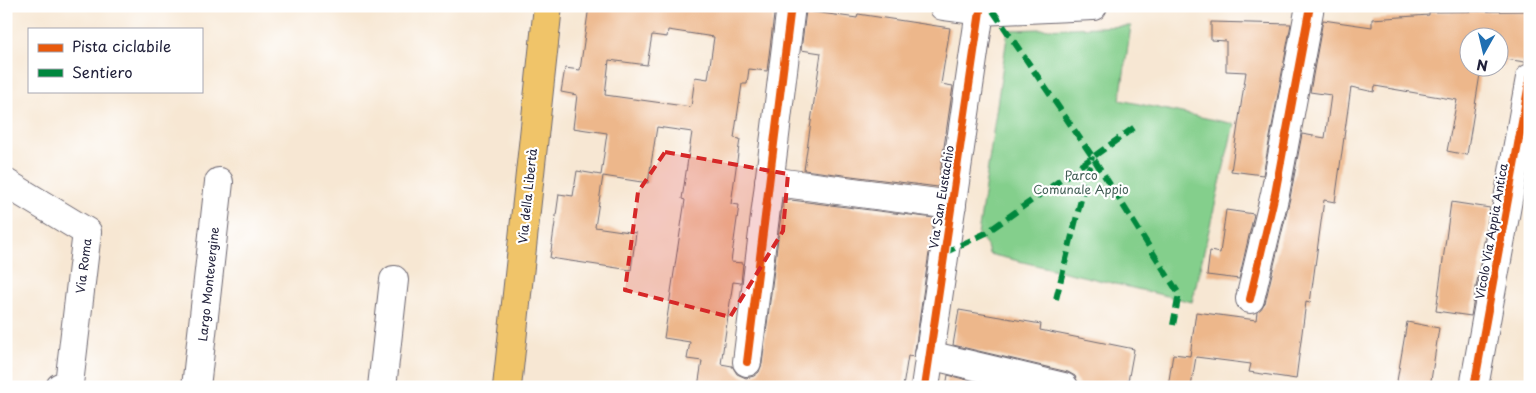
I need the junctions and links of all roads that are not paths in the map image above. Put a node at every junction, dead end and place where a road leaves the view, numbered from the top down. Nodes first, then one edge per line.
1 (548, 6) edge
2 (791, 6) edge
3 (943, 6) edge
4 (1093, 6) edge
5 (1310, 6) edge
6 (980, 12) junction
7 (1530, 78) edge
8 (769, 181) junction
9 (219, 182) dead end
10 (6, 183) edge
11 (952, 205) junction
12 (394, 280) dead end
13 (1250, 299) dead end
14 (929, 355) junction
15 (746, 362) dead end
16 (60, 387) edge
17 (196, 387) edge
18 (382, 387) edge
19 (507, 387) edge
20 (925, 387) edge
21 (1064, 387) edge
22 (1474, 387) edge

1 - 19 main road, Via della Libertà
2 - 8 street
3 - 6 street
4 - 6 street
5 - 13 street
6 - 11 street, Via San Eustachio
7 - 22 street, Vicolo Via Appia Antica
8 - 11 street
8 - 15 street
9 - 17 street, Largo Montevergine
10 - 16 street, Via Roma
11 - 14 street, Via San Eustachio
12 - 18 street
14 - 20 street, Via San Eustachio
14 - 21 street

